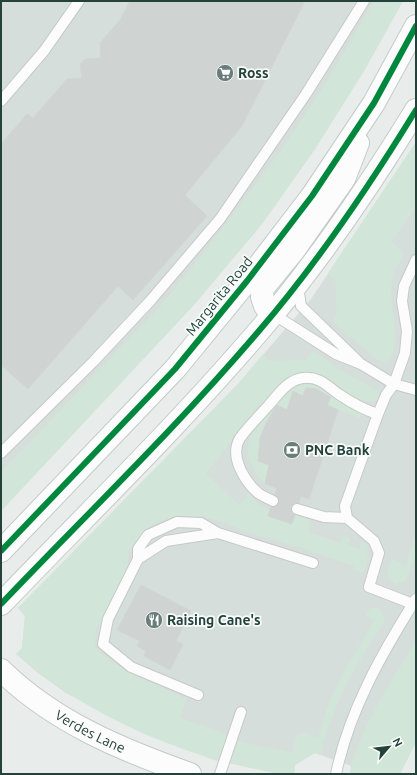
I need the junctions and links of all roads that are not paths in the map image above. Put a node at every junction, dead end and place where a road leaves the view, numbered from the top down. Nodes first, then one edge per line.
1 (79, 1) edge
2 (364, 1) edge
3 (416, 26) edge
4 (1, 101) edge
5 (374, 103) junction
6 (416, 110) edge
7 (416, 260) edge
8 (301, 278) junction
9 (273, 314) junction
10 (361, 364) junction
11 (394, 384) junction
12 (416, 390) edge
13 (378, 414) junction
14 (1, 453) edge
15 (273, 501) dead end
16 (297, 509) dead end
17 (347, 518) junction
18 (218, 533) junction
19 (1, 551) edge
20 (138, 559) junction
21 (313, 563) dead end
22 (414, 602) edge
23 (1, 604) edge
24 (1, 670) edge
25 (198, 695) dead end
26 (241, 712) dead end
27 (190, 774) edge
28 (220, 774) edge
29 (336, 774) edge

1 - 4 lane
2 - 14 lane
3 - 5 main road, Margarita Road
5 - 9 main road
5 - 19 main road, Margarita Road
6 - 8 main road
7 - 11 lane
8 - 9 main road
8 - 10 lane
9 - 10 lane
9 - 23 main road
10 - 11 lane
11 - 12 lane
11 - 13 lane
13 - 15 lane
13 - 17 lane
16 - 17 lane
17 - 22 lane
18 - 20 lane
18 - 20 lane
18 - 21 lane
20 - 25 lane
22 - 29 lane
24 - 27 main road, Verdes Lane
26 - 28 lane

